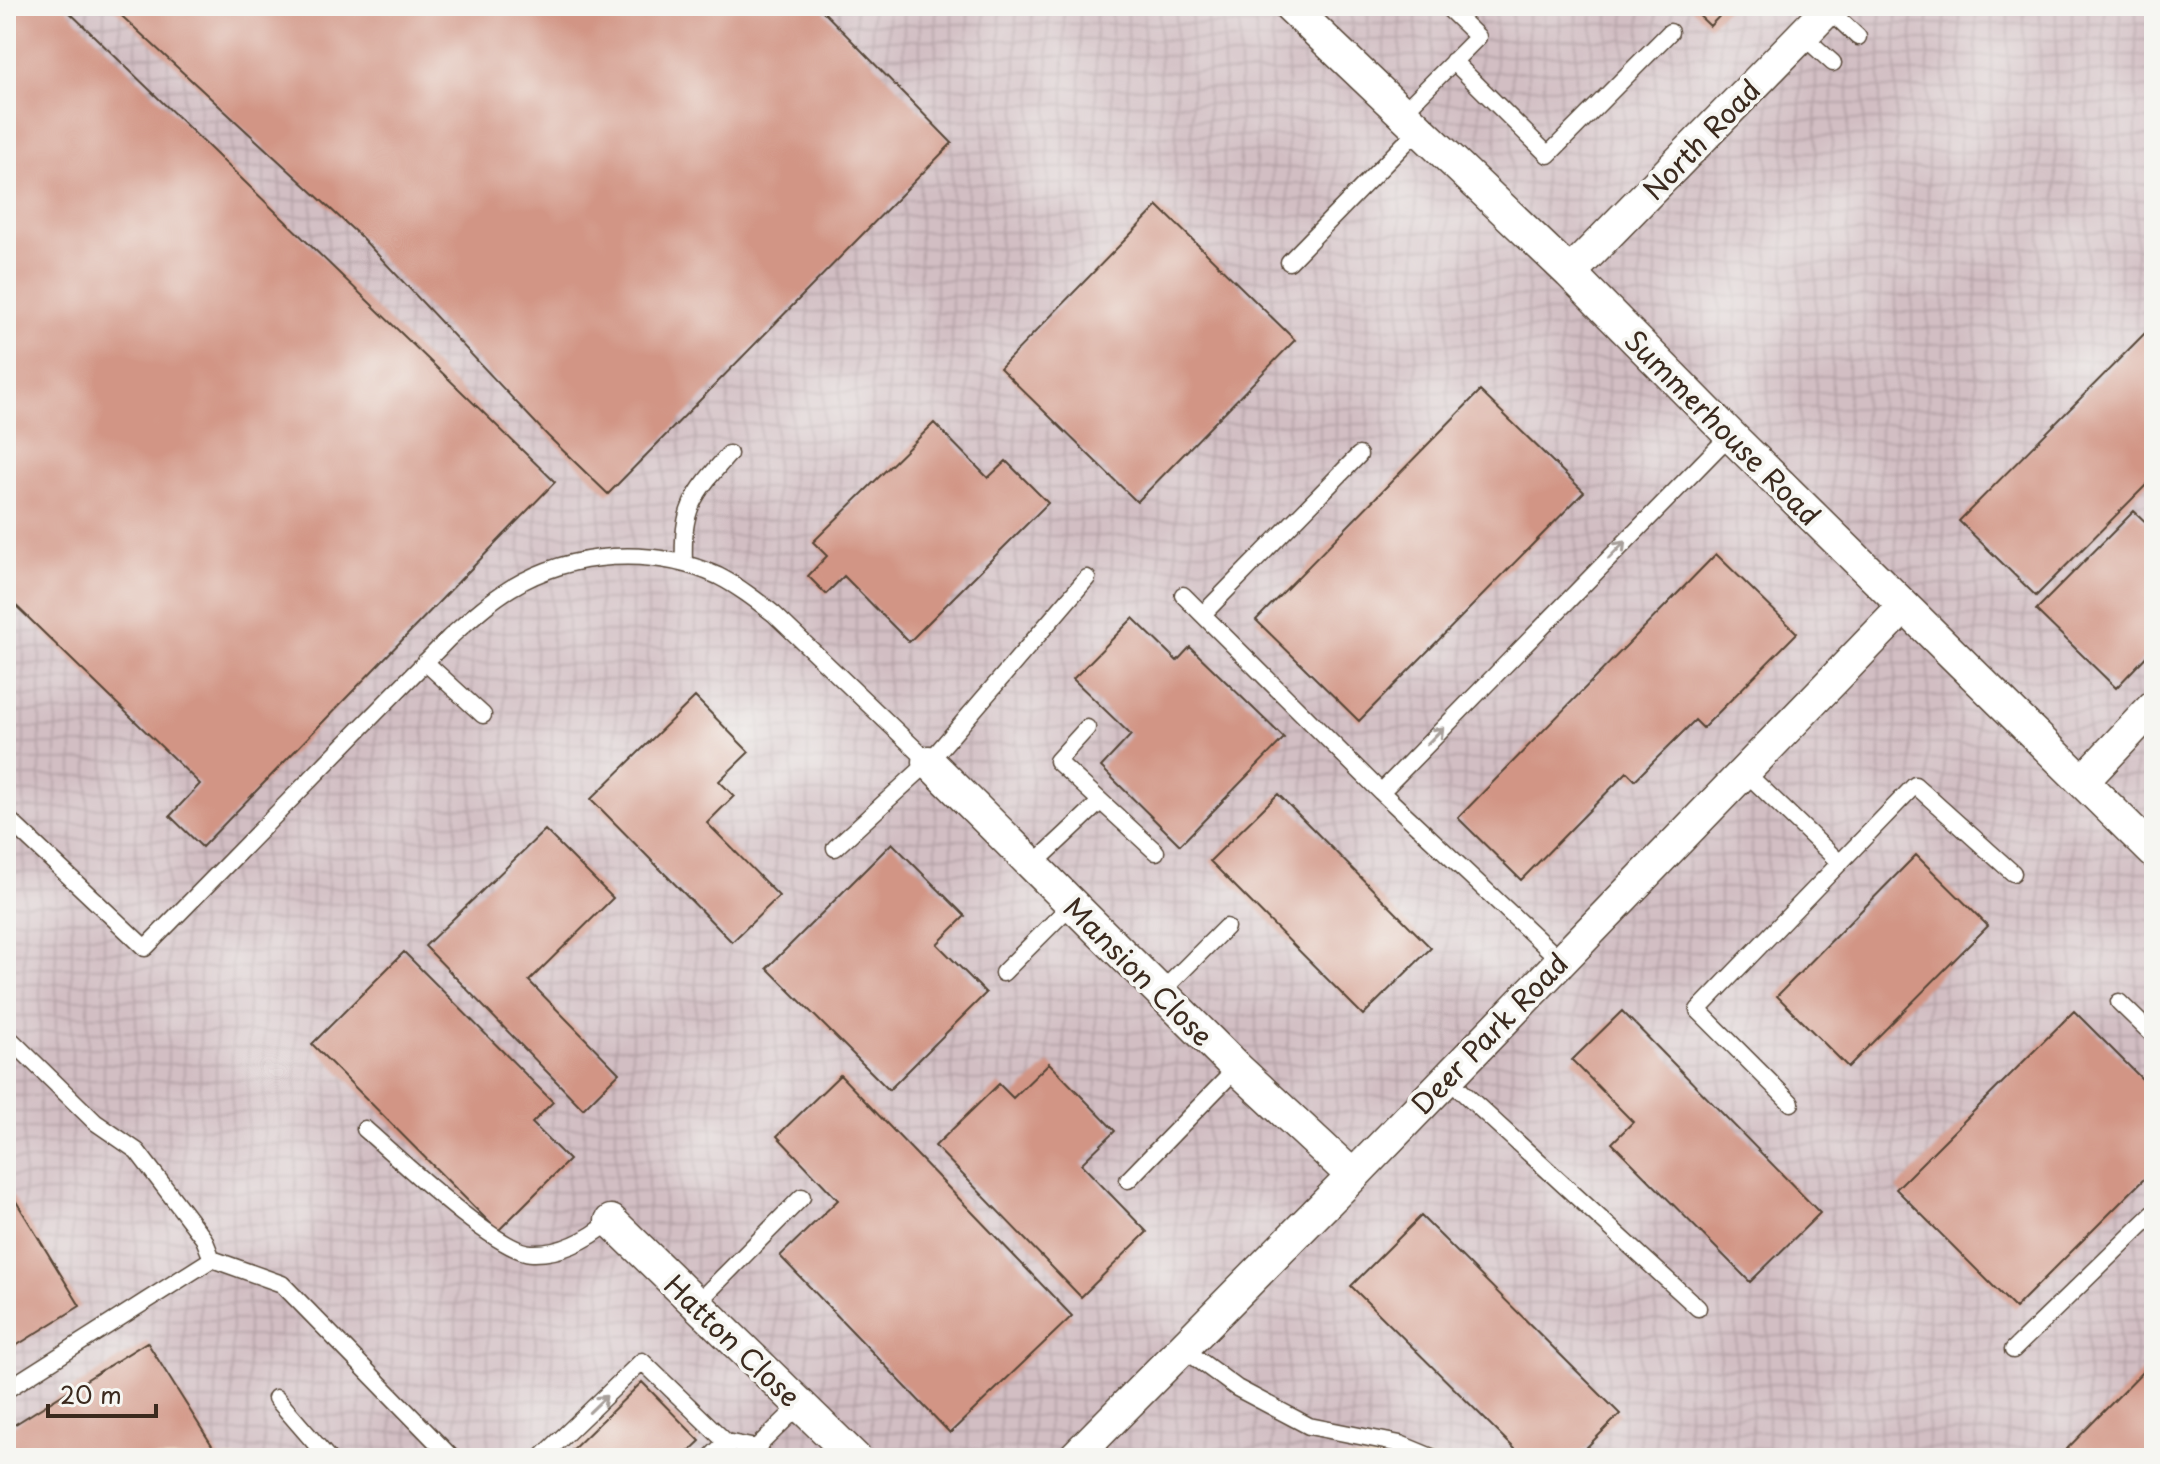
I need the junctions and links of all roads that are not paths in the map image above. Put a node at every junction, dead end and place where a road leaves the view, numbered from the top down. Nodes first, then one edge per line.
1 (1290, 6) edge
2 (1446, 6) edge
3 (1830, 7) edge
4 (1670, 32) dead end
5 (1802, 35) junction
6 (1858, 37) dead end
7 (1453, 61) junction
8 (1833, 63) dead end
9 (1411, 121) junction
10 (1289, 262) dead end
11 (1570, 273) junction
12 (1730, 435) junction
13 (729, 454) dead end
14 (1359, 455) dead end
15 (684, 564) junction
16 (1087, 578) dead end
17 (1183, 595) dead end
18 (1904, 607) junction
19 (1203, 614) junction
20 (425, 662) junction
21 (2154, 706) edge
22 (483, 715) dead end
23 (1087, 728) dead end
24 (929, 762) junction
25 (1743, 770) junction
26 (2083, 781) junction
27 (1381, 792) junction
28 (1100, 802) junction
29 (6, 817) edge
30 (835, 848) dead end
31 (1156, 852) dead end
32 (2154, 852) edge
33 (1840, 863) junction
34 (1033, 865) junction
35 (2013, 873) dead end
36 (1072, 904) junction
37 (1226, 927) dead end
38 (1560, 960) junction
39 (1003, 973) dead end
40 (1162, 991) junction
41 (2119, 1002) dead end
42 (6, 1035) edge
43 (2154, 1036) edge
44 (1237, 1068) junction
45 (1446, 1077) junction
46 (1791, 1103) dead end
47 (365, 1129) dead end
48 (1353, 1176) junction
49 (1128, 1180) dead end
50 (802, 1197) dead end
51 (2154, 1213) edge
52 (611, 1221) joint
53 (212, 1259) junction
54 (696, 1304) junction
55 (1698, 1308) dead end
56 (1181, 1347) junction
57 (2013, 1350) dead end
58 (6, 1390) edge
59 (276, 1398) dead end
60 (800, 1405) junction
61 (726, 1442) junction
62 (756, 1453) edge
63 (328, 1458) edge
64 (452, 1458) edge
65 (541, 1458) edge
66 (710, 1458) edge
67 (855, 1458) edge
68 (1074, 1458) edge
69 (1434, 1458) edge

1 - 9 street, Summerhouse Road
2 - 7 lane
3 - 5 street, North Road
3 - 6 lane
4 - 7 lane
5 - 8 lane
5 - 11 street, North Road
7 - 9 lane
9 - 10 lane
9 - 11 street, Summerhouse Road
11 - 12 street, Summerhouse Road
12 - 18 street, Summerhouse Road
27 -> 12 lane
13 - 15 lane
14 - 19 lane
15 - 20 lane
15 - 24 lane
16 - 24 lane
17 - 19 lane
18 - 25 street, Deer Park Road
18 - 26 street, Summerhouse Road
19 - 27 lane
20 - 22 lane
20 - 29 lane
21 - 26 street
23 - 28 lane
24 - 30 lane
24 - 34 street, Mansion Close
25 - 33 lane
25 - 38 street, Deer Park Road
26 - 32 street, Summerhouse Road
27 - 38 lane
28 - 31 lane
28 - 34 lane
33 - 35 lane
33 - 46 lane
34 - 36 street, Mansion Close
36 - 39 lane
36 - 40 street, Mansion Close
37 - 40 lane
38 - 45 street, Deer Park Road
40 - 44 street, Mansion Close
41 - 43 lane
42 - 53 lane
44 - 48 street, Mansion Close
44 - 49 lane
45 - 48 street, Deer Park Road
45 - 55 lane
47 - 52 lane
48 - 56 street, Deer Park Road
50 - 54 lane
51 - 57 lane
52 - 54 street, Hatton Close
53 - 58 lane
53 - 64 lane
54 - 60 street, Hatton Close
56 - 68 street, Deer Park Road
56 - 69 lane
59 - 63 lane
60 - 62 lane
60 - 67 street, Hatton Close
61 - 62 lane
65 -> 61 lane
61 - 66 lane

